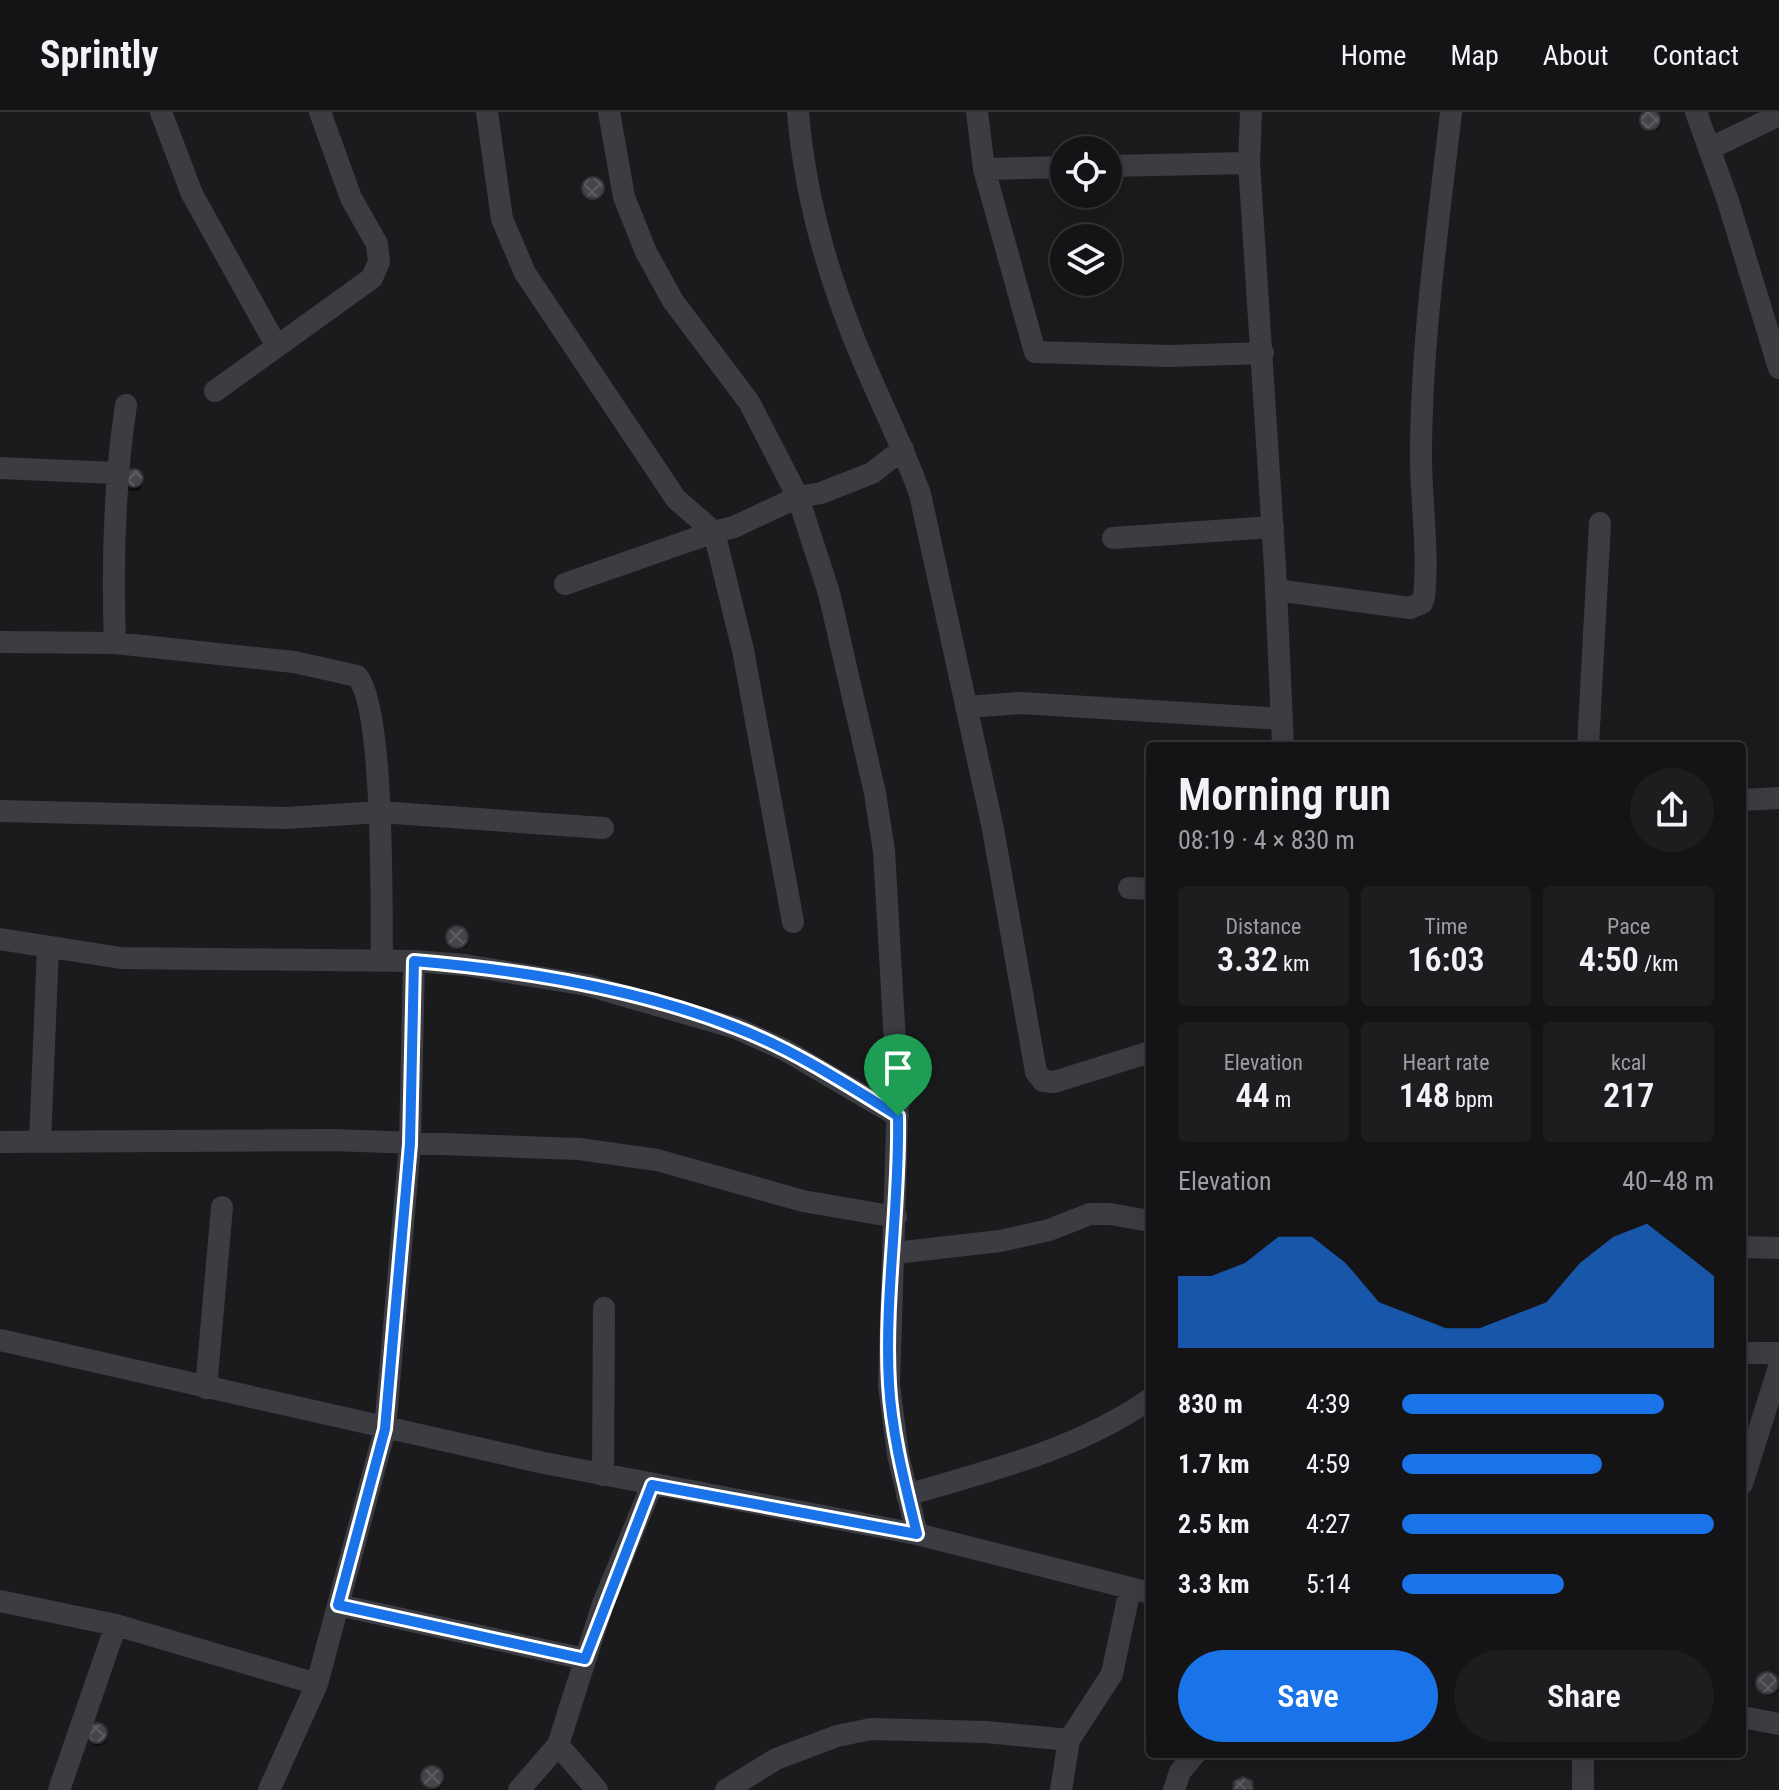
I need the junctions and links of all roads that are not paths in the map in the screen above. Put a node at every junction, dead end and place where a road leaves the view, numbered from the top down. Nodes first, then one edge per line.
1 (161, 112) edge
2 (320, 112) edge
3 (487, 112) edge
4 (609, 112) edge
5 (798, 112) edge
6 (977, 112) edge
7 (1251, 112) edge
8 (1451, 112) edge
9 (1696, 112) edge
10 (1779, 115) edge
11 (1709, 149) junction
12 (1249, 163) junction
13 (1122, 166) edge
14 (1050, 167) edge
15 (984, 169) junction
16 (276, 345) junction
17 (1263, 353) junction
18 (1779, 368) edge
19 (215, 391) dead end
20 (126, 405) dead end
21 (903, 449) junction
22 (0, 468) edge
23 (116, 473) junction
24 (798, 497) junction
25 (1600, 523) dead end
26 (1273, 527) junction
27 (714, 532) junction
28 (1113, 538) dead end
29 (565, 584) dead end
30 (1276, 590) junction
31 (0, 642) edge
32 (115, 643) junction
33 (967, 707) junction
34 (1282, 719) junction
35 (1283, 742) edge
36 (1588, 742) edge
37 (1779, 798) edge
38 (1746, 800) edge
39 (0, 811) edge
40 (380, 812) junction
41 (603, 828) dead end
42 (793, 922) dead end
43 (0, 939) edge
44 (48, 947) junction
45 (382, 961) junction
46 (414, 961) junction
47 (1146, 1053) edge
48 (898, 1116) junction
49 (0, 1142) edge
50 (40, 1142) junction
51 (410, 1144) junction
52 (222, 1207) dead end
53 (896, 1217) junction
54 (1146, 1220) edge
55 (1746, 1247) edge
56 (1779, 1248) edge
57 (895, 1253) junction
58 (604, 1308) dead end
59 (0, 1340) edge
60 (1746, 1353) edge
61 (1779, 1353) edge
62 (1779, 1367) edge
63 (206, 1388) junction
64 (1146, 1402) edge
65 (385, 1429) junction
66 (1746, 1471) edge
67 (603, 1475) junction
68 (652, 1485) junction
69 (907, 1495) junction
70 (917, 1534) junction
71 (1140, 1591) edge
72 (0, 1601) edge
73 (338, 1605) junction
74 (116, 1625) junction
75 (585, 1659) junction
76 (317, 1684) junction
77 (1746, 1718) edge
78 (1779, 1724) edge
79 (1069, 1740) junction
80 (558, 1745) junction
81 (1192, 1758) edge
82 (1583, 1758) edge
83 (59, 1790) edge
84 (269, 1790) edge
85 (519, 1790) edge
86 (597, 1790) edge
87 (726, 1790) edge
88 (1061, 1790) edge
89 (1174, 1790) edge
90 (1583, 1790) edge

1 - 16 street
2 - 16 street
3 - 27 street
4 - 24 street
5 - 21 street
6 - 15 street
7 - 12 street
8 - 30 street
9 - 11 street
10 - 11 street
11 - 18 street
12 - 13 street
12 - 17 street
14 - 15 street
15 - 17 street
16 - 19 street
17 - 26 street
20 - 23 street
21 - 24 street
21 - 33 street
22 - 23 street
23 - 32 street
24 - 27 street
24 - 48 street
25 - 36 street
26 - 28 street
26 - 30 street
27 - 29 street
27 - 42 street
30 - 34 street
31 - 32 street
32 - 40 street
33 - 34 street
33 - 47 street
34 - 35 street
37 - 38 street
39 - 40 street
40 - 41 street
40 - 45 street
43 - 44 street
44 - 45 street
44 - 50 street
45 - 46 street
46 - 48 street
46 - 51 street
48 - 53 street
49 - 50 street
50 - 51 street
51 - 53 street
51 - 65 street
52 - 63 street
53 - 57 street
54 - 57 street
55 - 56 street
57 - 69 street
58 - 67 street
59 - 63 street
60 - 61 street
62 - 66 street
63 - 65 street
64 - 69 street
65 - 67 street
65 - 73 street
67 - 68 street
68 - 70 street
68 - 75 street
69 - 70 street
70 - 71 street
71 - 79 street
72 - 74 street
73 - 75 street
73 - 76 street
74 - 76 street
74 - 83 street
75 - 80 street
76 - 84 street
77 - 78 street
79 - 87 street
79 - 88 street
80 - 85 street
80 - 86 street
81 - 89 street
82 - 90 street

